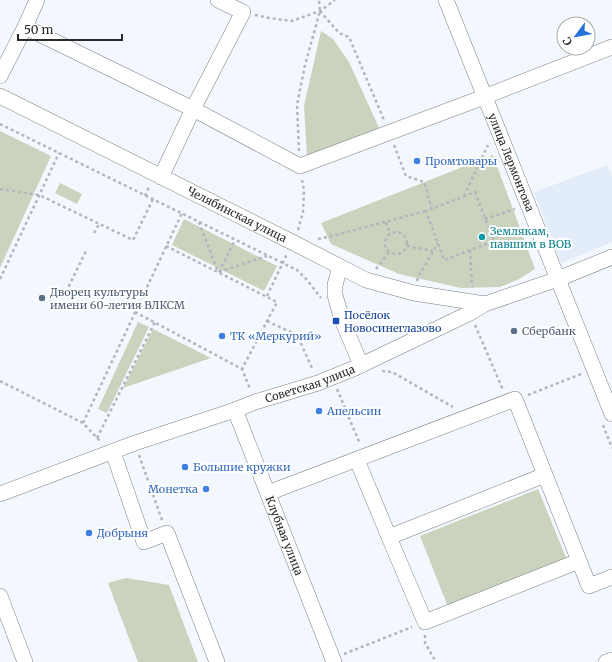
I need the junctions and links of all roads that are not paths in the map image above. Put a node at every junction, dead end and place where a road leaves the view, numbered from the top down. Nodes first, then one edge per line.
1 (38, 0) edge
2 (218, 0) edge
3 (446, 0) edge
4 (25, 27) junction
5 (612, 48) edge
6 (0, 76) edge
7 (0, 96) edge
8 (485, 97) junction
9 (193, 109) junction
10 (161, 176) junction
11 (612, 257) edge
12 (340, 267) junction
13 (558, 278) junction
14 (485, 304) junction
15 (361, 365) junction
16 (236, 410) junction
17 (612, 414) edge
18 (113, 452) junction
19 (357, 460) junction
20 (545, 476) junction
21 (268, 493) junction
22 (0, 494) edge
23 (390, 537) junction
24 (579, 561) junction
25 (612, 578) edge
26 (0, 596) edge
27 (333, 660) edge
28 (612, 660) edge
29 (24, 662) edge
30 (217, 662) edge
31 (606, 662) edge

1 - 4 street
2 - 9 street
3 - 8 street, улица Лермонтова
4 - 6 street
4 - 9 street
5 - 8 street
7 - 10 street, Челябинская улица
8 - 9 street
8 - 13 street, улица Лермонтова
9 - 10 street
10 - 12 street, Челябинская улица
11 - 13 street, Советская улица
12 - 14 street, Челябинская улица
12 - 15 street
13 - 14 street, Советская улица
13 - 17 street, улица Лермонтова
14 - 15 street, Советская улица
15 - 16 street, Советская улица
16 - 18 street, Советская улица
16 - 21 street, Клубная улица
18 - 22 street, Советская улица
18 - 30 street
19 - 20 street
19 - 21 street
19 - 23 street
20 - 23 street
20 - 24 street
21 - 27 street, Клубная улица
23 - 24 street
24 - 25 street
26 - 29 street
28 - 31 street

